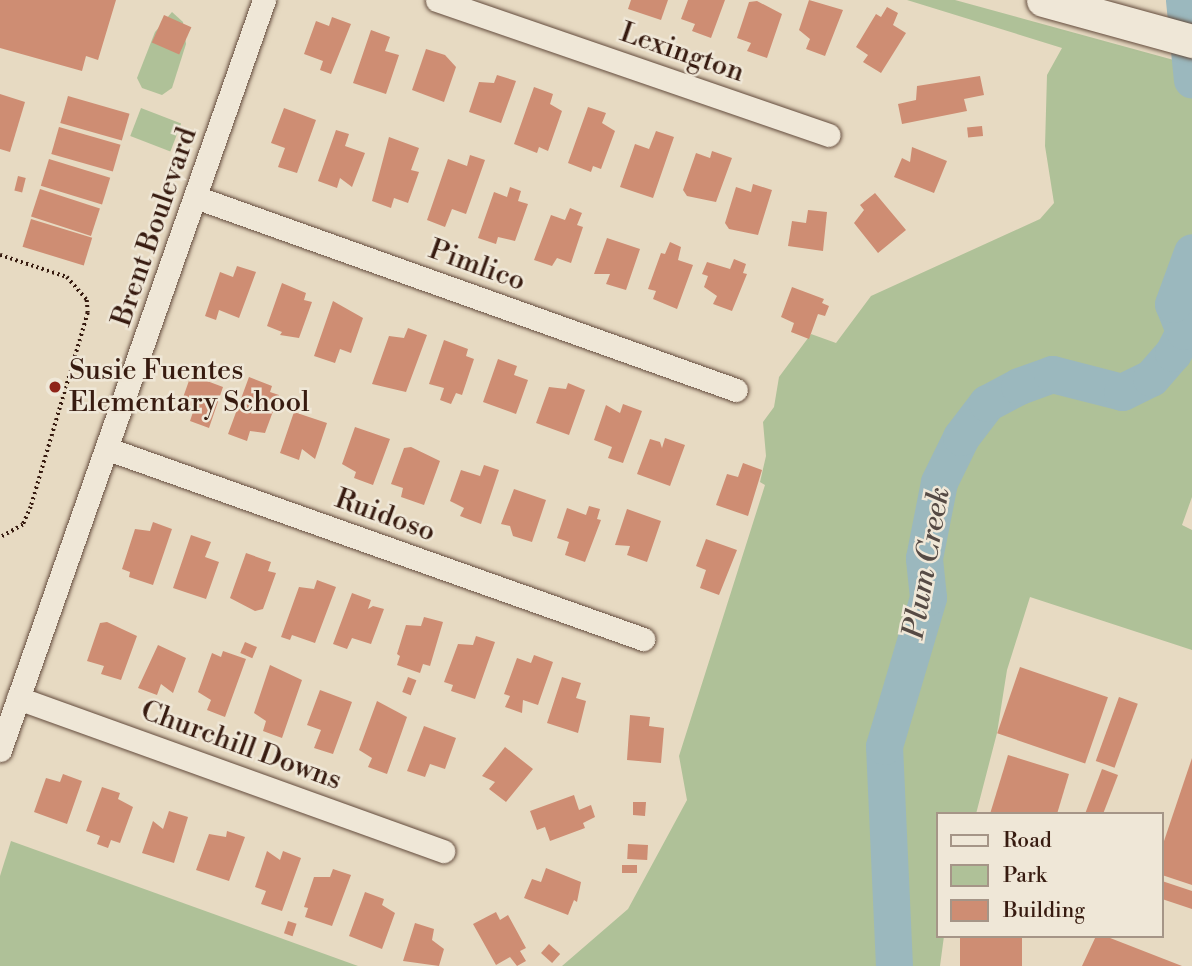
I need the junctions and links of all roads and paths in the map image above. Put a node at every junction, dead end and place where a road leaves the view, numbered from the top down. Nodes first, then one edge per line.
1 (264, 0) edge
2 (438, 0) edge
3 (1043, 0) edge
4 (1192, 41) edge
5 (828, 135) dead end
6 (198, 198) junction
7 (0, 255) edge
8 (736, 390) dead end
9 (108, 449) junction
10 (0, 538) edge
11 (643, 639) dead end
12 (18, 698) junction
13 (0, 750) edge
14 (443, 851) dead end

1 - 6 street, Brent Boulevard
2 - 5 street, Lexington
3 - 4 street
6 - 8 street, Pimlico
6 - 9 street, Brent Boulevard
7 - 10 path
9 - 11 street, Ruidoso
9 - 12 street, Brent Boulevard
12 - 13 street, Brent Boulevard
12 - 14 street, Churchill Downs

